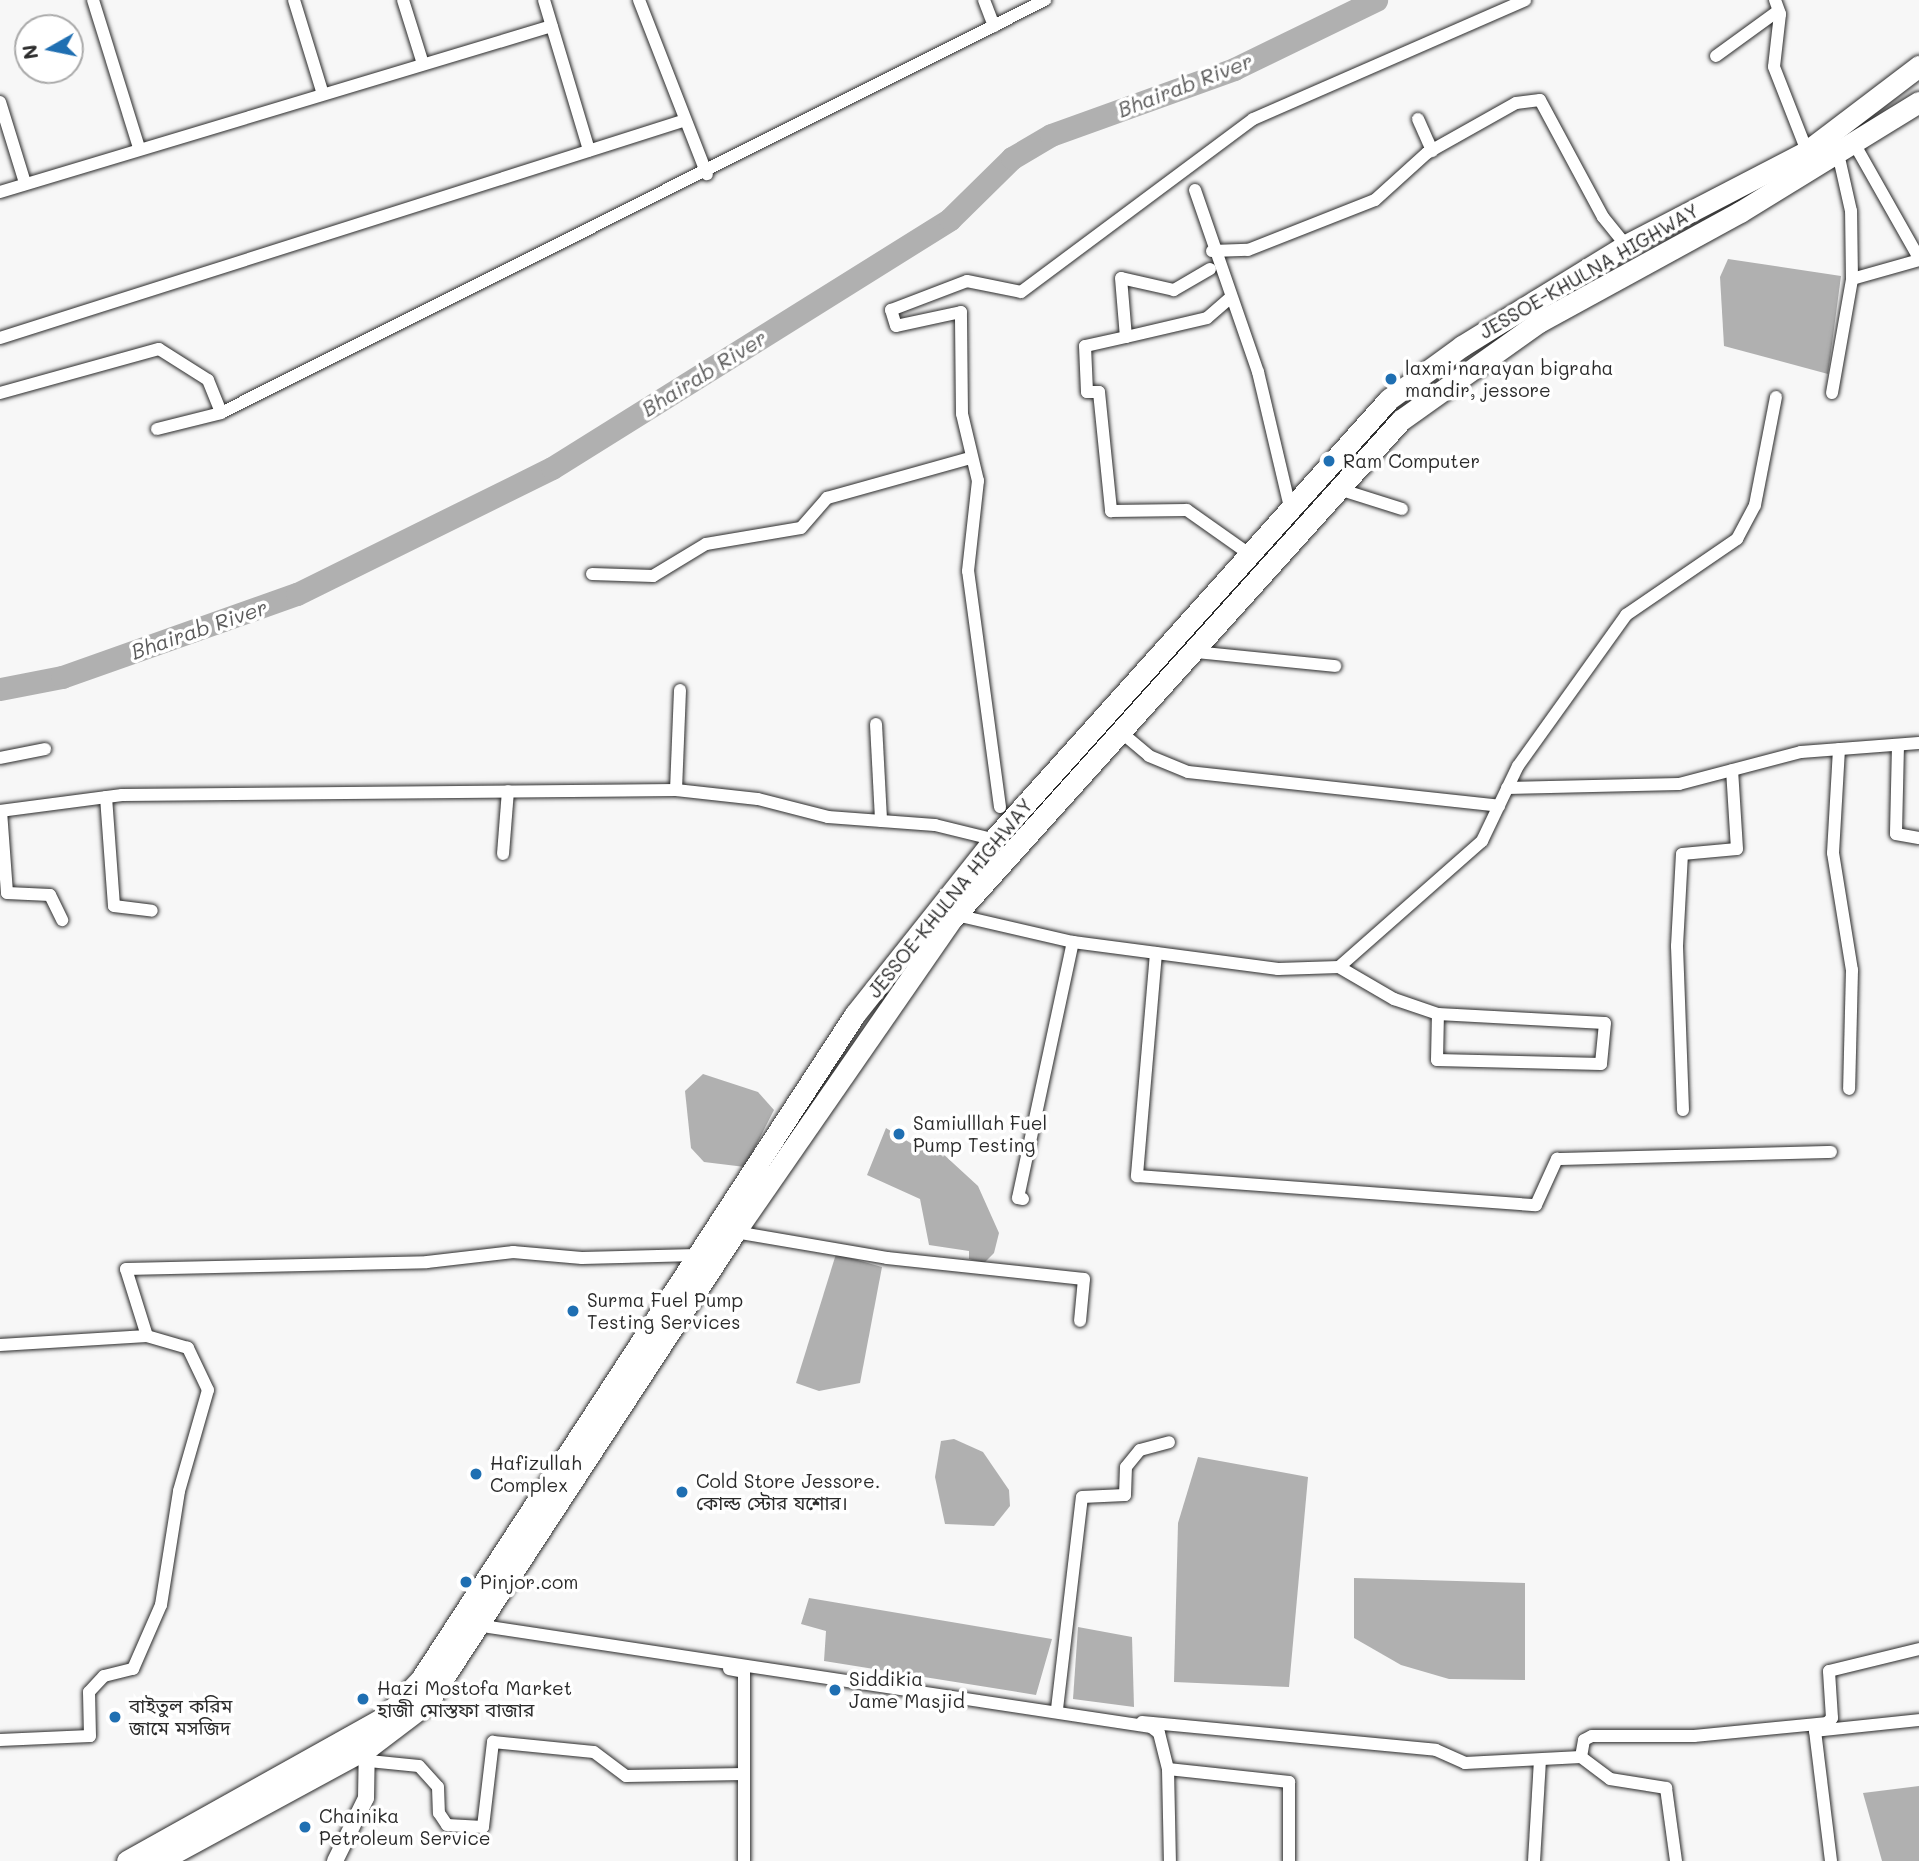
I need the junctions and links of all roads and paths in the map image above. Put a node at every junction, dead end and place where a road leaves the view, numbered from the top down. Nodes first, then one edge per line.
1 (93, 0) edge
2 (294, 0) edge
3 (403, 0) edge
4 (544, 0) edge
5 (639, 0) edge
6 (984, 0) edge
7 (1045, 0) edge
8 (1525, 0) edge
9 (1773, 0) edge
10 (1780, 14) junction
11 (552, 26) junction
12 (994, 26) junction
13 (1716, 56) dead end
14 (423, 64) junction
15 (1919, 66) edge
16 (323, 94) junction
17 (0, 102) edge
18 (1919, 102) edge
19 (1418, 119) dead end
20 (683, 121) junction
21 (1855, 145) junction
22 (139, 148) junction
23 (589, 150) junction
24 (1432, 151) junction
25 (1807, 151) junction
26 (1840, 162) dead end
27 (707, 174) junction
28 (25, 183) junction
29 (1195, 190) dead end
30 (0, 191) edge
31 (1626, 245) junction
32 (1212, 251) junction
33 (1919, 259) edge
34 (1210, 269) dead end
35 (1852, 279) junction
36 (1231, 297) junction
37 (1126, 337) junction
38 (0, 338) edge
39 (0, 393) edge
40 (1832, 393) dead end
41 (1776, 397) dead end
42 (221, 413) junction
43 (157, 429) dead end
44 (967, 459) dead end
45 (1339, 489) junction
46 (1402, 509) dead end
47 (1291, 513) junction
48 (1252, 556) junction
49 (592, 574) dead end
50 (1195, 652) junction
51 (1335, 666) dead end
52 (680, 690) dead end
53 (876, 724) dead end
54 (1122, 733) junction
55 (1919, 743) edge
56 (1898, 745) junction
57 (45, 749) dead end
58 (1839, 749) junction
59 (0, 758) edge
60 (1732, 770) junction
61 (1507, 788) junction
62 (676, 790) junction
63 (508, 791) junction
64 (106, 797) junction
65 (1499, 806) junction
66 (1000, 807) dead end
67 (0, 811) edge
68 (881, 821) junction
69 (1919, 838) edge
70 (994, 839) junction
71 (1016, 849) junction
72 (503, 854) dead end
73 (152, 911) dead end
74 (956, 915) junction
75 (62, 920) dead end
76 (1073, 942) junction
77 (1156, 953) junction
78 (1339, 967) junction
79 (1438, 1014) junction
80 (1849, 1090) dead end
81 (1683, 1110) dead end
82 (1830, 1152) dead end
83 (1023, 1199) dead end
84 (735, 1232) junction
85 (696, 1255) junction
86 (1080, 1321) dead end
87 (147, 1336) junction
88 (0, 1345) edge
89 (1169, 1442) dead end
90 (474, 1627) junction
91 (1919, 1649) edge
92 (1057, 1709) junction
93 (1919, 1720) edge
94 (1135, 1722) junction
95 (0, 1740) edge
96 (368, 1746) junction
97 (1581, 1756) junction
98 (1540, 1761) junction
99 (1168, 1769) junction
100 (744, 1774) junction
101 (127, 1861) edge
102 (159, 1861) edge
103 (335, 1861) edge
104 (744, 1861) edge
105 (1170, 1861) edge
106 (1289, 1861) edge
107 (1534, 1861) edge
108 (1676, 1861) edge
109 (1831, 1861) edge

1 - 22 street
2 - 16 street
3 - 14 street
4 - 11 street
5 - 20 street
6 - 12 street
7 - 12 street
8 - 66 street
9 - 10 street
10 - 13 street
10 - 25 street
11 - 14 street
11 - 23 street
12 - 27 street
14 - 16 street
15 - 25 highway, JESSOE-KHULNA HIGHWAY
16 - 22 street
17 - 28 street
18 - 21 highway, JESSOE-KHULNA HIGHWAY
19 - 24 street
20 - 23 street
20 - 27 street
21 - 33 street
21 - 45 highway, JESSOE-KHULNA HIGHWAY
22 - 28 street
23 - 38 street
24 - 31 street
24 - 32 street
25 - 31 highway, JESSOE-KHULNA HIGHWAY
26 - 35 street
27 - 42 street
28 - 30 street
29 - 32 street
31 - 47 highway, JESSOE-KHULNA HIGHWAY
32 - 36 street
33 - 35 street
34 - 37 street
35 - 40 street
36 - 37 street
36 - 47 street
37 - 48 street
39 - 42 street
41 - 61 street
42 - 43 street
44 - 49 street
45 - 46 street
45 - 50 highway, JESSOE-KHULNA HIGHWAY
47 - 48 highway, JESSOE-KHULNA HIGHWAY
48 - 70 highway, JESSOE-KHULNA HIGHWAY
50 - 51 street
50 - 54 highway, JESSOE-KHULNA HIGHWAY
52 - 62 street
53 - 68 street
54 - 65 street
54 - 71 highway, JESSOE-KHULNA HIGHWAY
55 - 56 street
56 - 58 street
56 - 69 street
57 - 59 street
58 - 60 street
58 - 80 street
60 - 61 street
60 - 81 street
61 - 65 street
62 - 63 street
62 - 68 street
63 - 64 street
63 - 72 street
64 - 67 street
64 - 73 street
65 - 78 street
67 - 75 street
68 - 70 street
70 - 71 street
70 - 85 highway, JESSOE-KHULNA HIGHWAY
71 - 74 highway, JESSOE-KHULNA HIGHWAY
74 - 76 street
74 - 84 highway, JESSOE-KHULNA HIGHWAY
76 - 77 street
76 - 83 street
77 - 78 street
77 - 82 street
78 - 79 street
79 - 79 street
84 - 86 street
84 - 90 highway, JESSOE-KHULNA HIGHWAY
85 - 87 street
85 - 96 highway, JESSOE-KHULNA HIGHWAY
87 - 88 street
87 - 95 street
89 - 92 street
90 - 92 street
90 - 96 highway, JESSOE-KHULNA HIGHWAY
90 - 100 street
91 - 97 street
92 - 94 street
93 - 109 street
94 - 98 street
94 - 99 street
96 - 100 street
96 - 101 highway, JESSOE-KHULNA HIGHWAY
96 - 102 highway, JESSOE-KHULNA HIGHWAY
96 - 103 street
97 - 98 street
97 - 108 street
98 - 107 street
99 - 105 street
99 - 106 street
100 - 104 street

